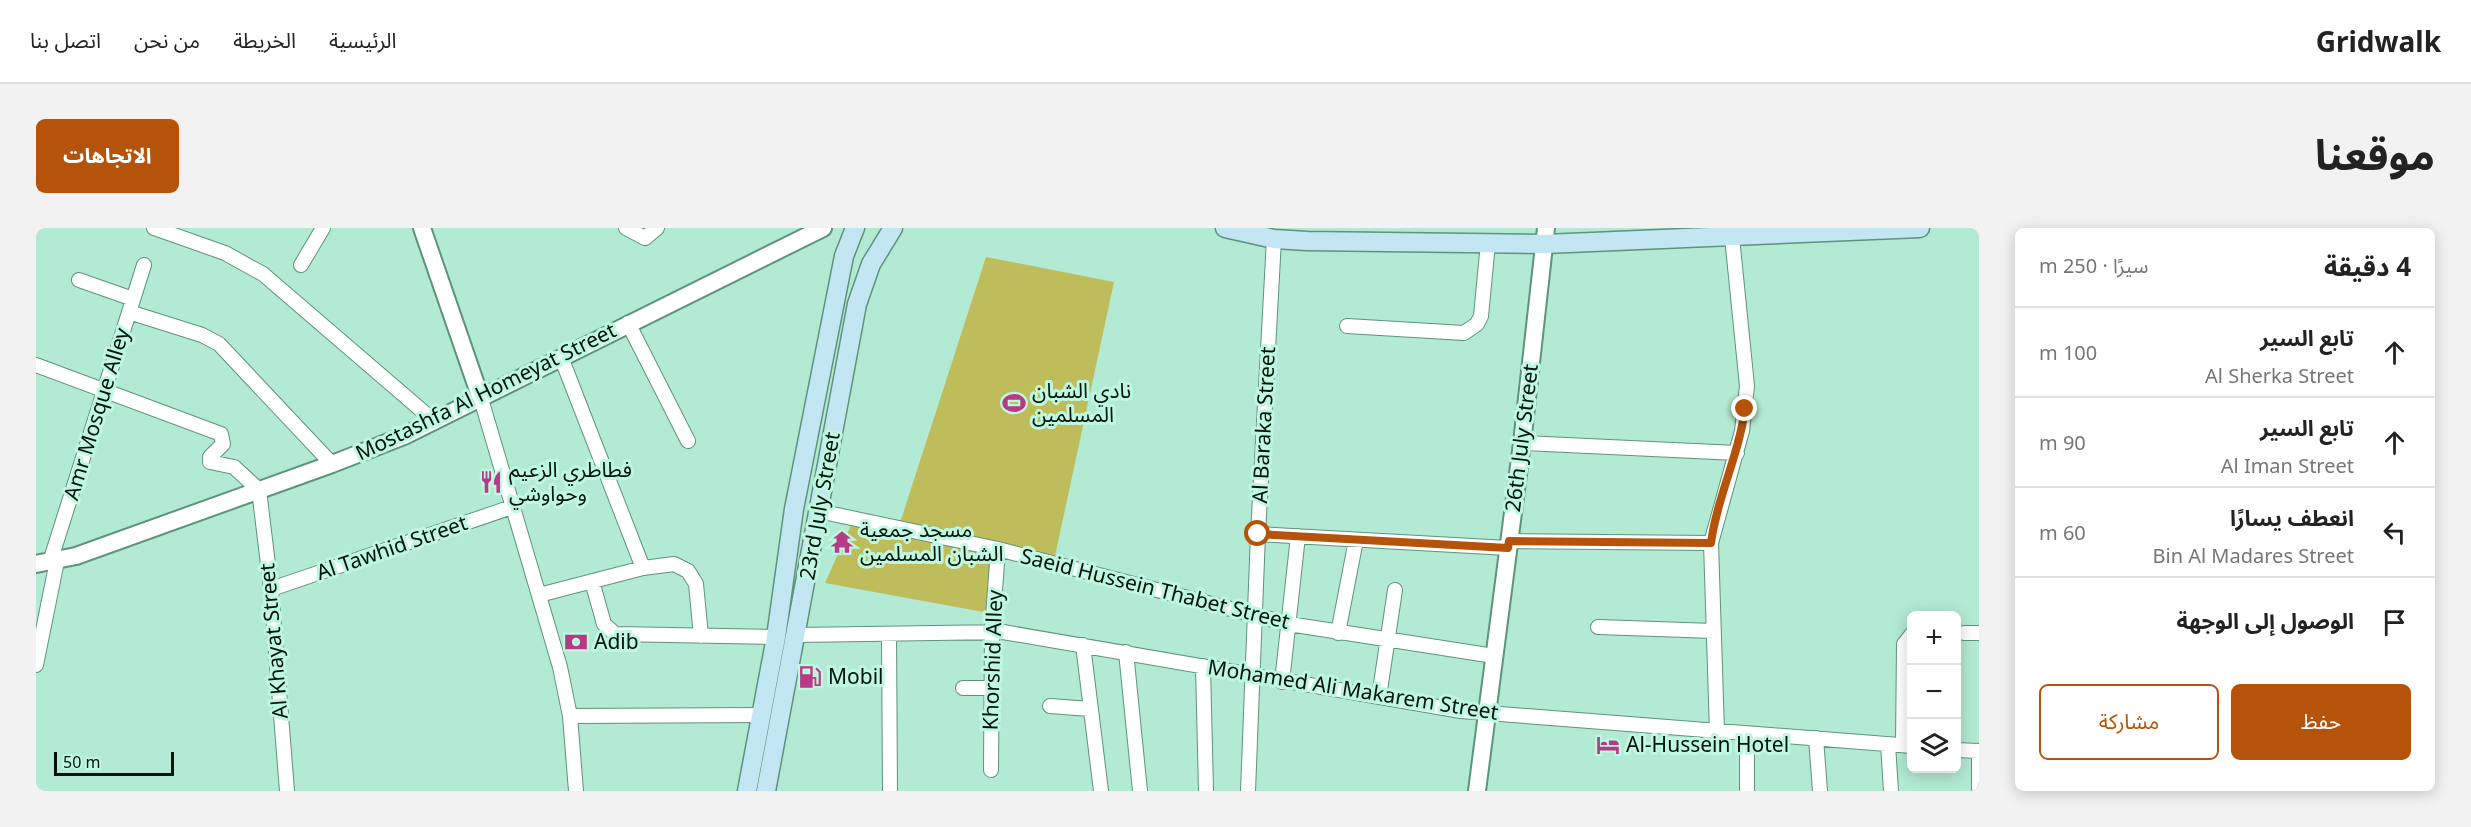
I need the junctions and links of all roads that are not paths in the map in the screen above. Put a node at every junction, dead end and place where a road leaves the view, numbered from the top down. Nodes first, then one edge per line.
1 (154, 228) edge
2 (323, 228) edge
3 (626, 228) edge
4 (823, 228) edge
5 (855, 228) edge
6 (1225, 228) edge
7 (1918, 228) edge
8 (421, 229) edge
9 (890, 229) edge
10 (655, 230) edge
11 (1856, 230) edge
12 (1766, 232) edge
13 (1650, 234) edge
14 (1277, 235) edge
15 (1546, 236) edge
16 (1732, 237) junction
17 (1488, 243) junction
18 (144, 265) dead end
19 (301, 265) dead end
20 (840, 274) junction
21 (79, 280) dead end
22 (864, 283) junction
23 (131, 305) junction
24 (628, 323) junction
25 (1347, 326) dead end
26 (561, 357) junction
27 (36, 365) edge
28 (104, 390) junction
29 (481, 399) junction
30 (434, 421) junction
31 (688, 441) dead end
32 (1522, 443) junction
33 (1737, 453) junction
34 (332, 464) junction
35 (259, 490) junction
36 (513, 507) junction
37 (818, 511) junction
38 (1258, 534) junction
39 (1298, 536) junction
40 (1356, 540) junction
41 (1711, 543) junction
42 (1509, 544) junction
43 (998, 549) junction
44 (48, 562) edge
45 (643, 568) junction
46 (592, 581) junction
47 (271, 589) junction
48 (1395, 590) dead end
49 (539, 595) junction
50 (1254, 615) junction
51 (1289, 624) junction
52 (1598, 627) dead end
53 (992, 631) junction
54 (1714, 631) junction
55 (1338, 633) junction
56 (1964, 633) dead end
57 (1979, 633) edge
58 (797, 635) junction
59 (890, 635) junction
60 (701, 636) junction
61 (776, 637) junction
62 (1387, 640) junction
63 (1907, 640) edge
64 (1083, 645) junction
65 (1126, 652) junction
66 (1494, 656) junction
67 (36, 665) edge
68 (1203, 666) junction
69 (1253, 677) junction
70 (1282, 682) junction
71 (963, 688) dead end
72 (991, 688) junction
73 (1379, 697) junction
74 (1050, 706) dead end
75 (1090, 709) junction
76 (1487, 714) junction
77 (762, 715) junction
78 (570, 716) junction
79 (1717, 732) junction
80 (1747, 734) junction
81 (1816, 738) junction
82 (1888, 744) junction
83 (1907, 746) edge
84 (1961, 750) edge
85 (1979, 751) edge
86 (991, 770) dead end
87 (287, 791) edge
88 (576, 791) edge
89 (747, 791) edge
90 (766, 791) edge
91 (890, 791) edge
92 (1101, 791) edge
93 (1140, 791) edge
94 (1206, 791) edge
95 (1248, 791) edge
96 (1477, 791) edge
97 (1746, 791) edge
98 (1820, 791) edge
99 (1891, 791) edge
100 (1979, 791) edge

1 - 30 street
2 - 19 street
3 - 10 street
4 - 24 street, Mostashfa Al Homeyat Street
5 - 20 main road, 23rd July Street
6 - 14 main road
7 - 11 main road
8 - 29 street
9 - 22 main road, 23rd July Street
11 - 12 main road
12 - 16 main road
13 - 15 main road
13 - 16 main road
14 - 17 main road
14 - 38 street, Al Baraka Street
15 - 17 main road
15 - 32 street, 26th July Street
16 - 33 street
17 - 25 street
18 - 23 street, Amr Mosque Alley
20 - 22 main road
20 - 61 main road, 23rd July Street
21 - 23 street
22 - 37 main road, 23rd July Street
23 - 28 street, Amr Mosque Alley
23 - 34 street
24 - 26 street, Mostashfa Al Homeyat Street
24 - 31 street
26 - 29 street, Mostashfa Al Homeyat Street
26 - 45 street
27 - 28 street
28 - 35 street
28 - 44 street, Amr Mosque Alley
29 - 30 street, Mostashfa Al Homeyat Street
29 - 36 street
30 - 34 street, Mostashfa Al Homeyat Street
32 - 33 street
32 - 42 street, 26th July Street
33 - 41 street
34 - 35 street, Mostashfa Al Homeyat Street
35 - 44 street, Mostashfa Al Homeyat Street
35 - 47 street, Al Khayat Street
36 - 47 street, Al Tawhid Street
36 - 49 street
37 - 43 street, Saeid Hussein Thabet Street
37 - 58 main road, 23rd July Street
38 - 39 street
38 - 50 street, Al Baraka Street
39 - 40 street
39 - 51 street
40 - 42 street
40 - 55 street
41 - 42 street
41 - 54 street
42 - 66 street, 26th July Street
43 - 50 street, Saeid Hussein Thabet Street
43 - 53 street, Khorshid Alley
44 - 67 street, Amr Mosque Alley
45 - 46 street
45 - 60 street
46 - 49 street
46 - 60 street
47 - 87 street, Al Khayat Street
48 - 62 street
49 - 78 street
50 - 51 street, Saeid Hussein Thabet Street
50 - 69 street, Al Baraka Street
51 - 55 street, Saeid Hussein Thabet Street
51 - 70 street
52 - 54 street
53 - 59 street, Mohamed Ali Makarem Street
53 - 64 street, Mohamed Ali Makarem Street
53 - 72 street, Khorshid Alley
54 - 79 street
55 - 62 street, Saeid Hussein Thabet Street
56 - 57 street
58 - 59 street, Mohamed Ali Makarem Street
58 - 90 main road, 23rd July Street
59 - 91 street
60 - 61 street
61 - 77 main road, 23rd July Street
62 - 66 street, Saeid Hussein Thabet Street
62 - 73 street
63 - 83 street
64 - 65 street, Mohamed Ali Makarem Street
64 - 75 street
65 - 68 street, Mohamed Ali Makarem Street
65 - 93 street
66 - 76 street, 26th July Street
68 - 69 street, Mohamed Ali Makarem Street
68 - 94 street
69 - 70 street, Mohamed Ali Makarem Street
69 - 95 street, Al Baraka Street
70 - 73 street, Mohamed Ali Makarem Street
71 - 72 street
72 - 86 street, Khorshid Alley
73 - 76 street, Mohamed Ali Makarem Street
74 - 75 street
75 - 92 street
76 - 79 street, Mohamed Ali Makarem Street
76 - 96 street, 26th July Street
77 - 78 street
77 - 89 main road, 23rd July Street
78 - 88 street
79 - 80 street, Mohamed Ali Makarem Street
80 - 81 street, Mohamed Ali Makarem Street
80 - 97 street
81 - 82 street, Mohamed Ali Makarem Street
81 - 98 street
82 - 83 street, Mohamed Ali Makarem Street
82 - 99 street
84 - 85 street
85 - 100 street

